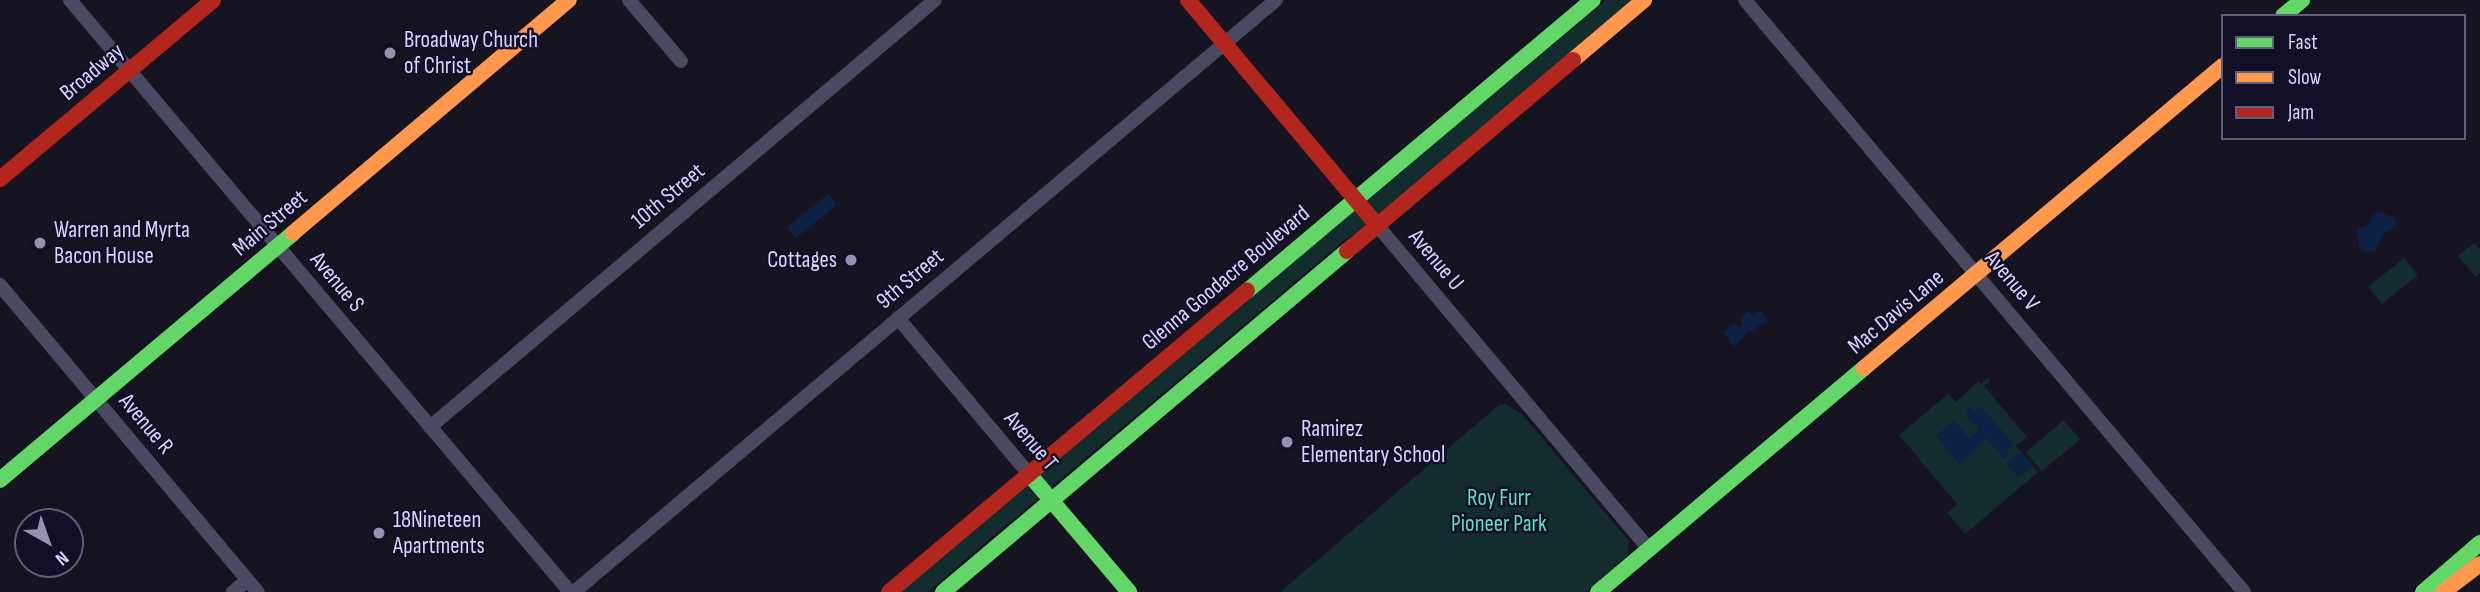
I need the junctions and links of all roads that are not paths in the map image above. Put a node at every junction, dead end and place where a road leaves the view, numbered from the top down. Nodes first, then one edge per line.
1 (70, 0) edge
2 (213, 0) edge
3 (569, 0) edge
4 (629, 0) edge
5 (935, 0) edge
6 (1188, 0) edge
7 (1276, 0) edge
8 (1593, 0) edge
9 (1644, 0) edge
10 (1745, 0) edge
11 (2302, 0) edge
12 (2285, 14) edge
13 (1224, 44) junction
14 (681, 61) dead end
15 (2221, 68) edge
16 (130, 70) junction
17 (0, 179) edge
18 (1356, 199) junction
19 (1377, 225) junction
20 (278, 246) junction
21 (1977, 274) junction
22 (0, 285) edge
23 (898, 318) junction
24 (96, 399) junction
25 (430, 427) junction
26 (1029, 474) junction
27 (0, 480) edge
28 (1051, 500) junction
29 (2480, 542) edge
30 (1649, 549) junction
31 (2480, 564) edge
32 (248, 580) junction
33 (233, 592) edge
34 (258, 592) edge
35 (572, 592) edge
36 (889, 592) edge
37 (943, 592) edge
38 (1129, 592) edge
39 (1598, 592) edge
40 (2244, 592) edge
41 (2423, 592) edge
42 (2443, 592) edge

1 - 16 street, Avenue S
2 - 16 main road, Broadway
3 - 20 main road, Main Street
4 - 14 street
5 - 25 street, 10th Street
6 - 13 main road, Avenue U
7 - 13 street, 9th Street
8 - 18 main road, Glenna Goodacre Boulevard
9 - 19 main road
10 - 21 street, Avenue V
11 - 12 main road
13 - 18 main road, Avenue U
13 - 23 street, 9th Street
15 - 21 main road, Mac Davis Lane
16 - 17 main road, Broadway
16 - 20 street, Avenue S
18 - 19 main road, Avenue U
18 - 26 main road, Glenna Goodacre Boulevard
19 - 28 main road
19 - 30 street, Avenue U
20 - 24 main road, Main Street
20 - 25 street, Avenue S
21 - 30 main road, Mac Davis Lane
21 - 40 street, Avenue V
22 - 24 street, Avenue R
23 - 26 street, Avenue T
23 - 35 street, 9th Street
24 - 27 main road, Main Street
24 - 32 street, Avenue R
25 - 35 street, Avenue S
26 - 28 main road, Avenue T
26 - 36 main road, Glenna Goodacre Boulevard
28 - 37 main road
28 - 38 main road, Avenue T
29 - 41 main road
30 - 39 main road, Mac Davis Lane
31 - 42 main road
32 - 33 street
32 - 34 street, Avenue R

